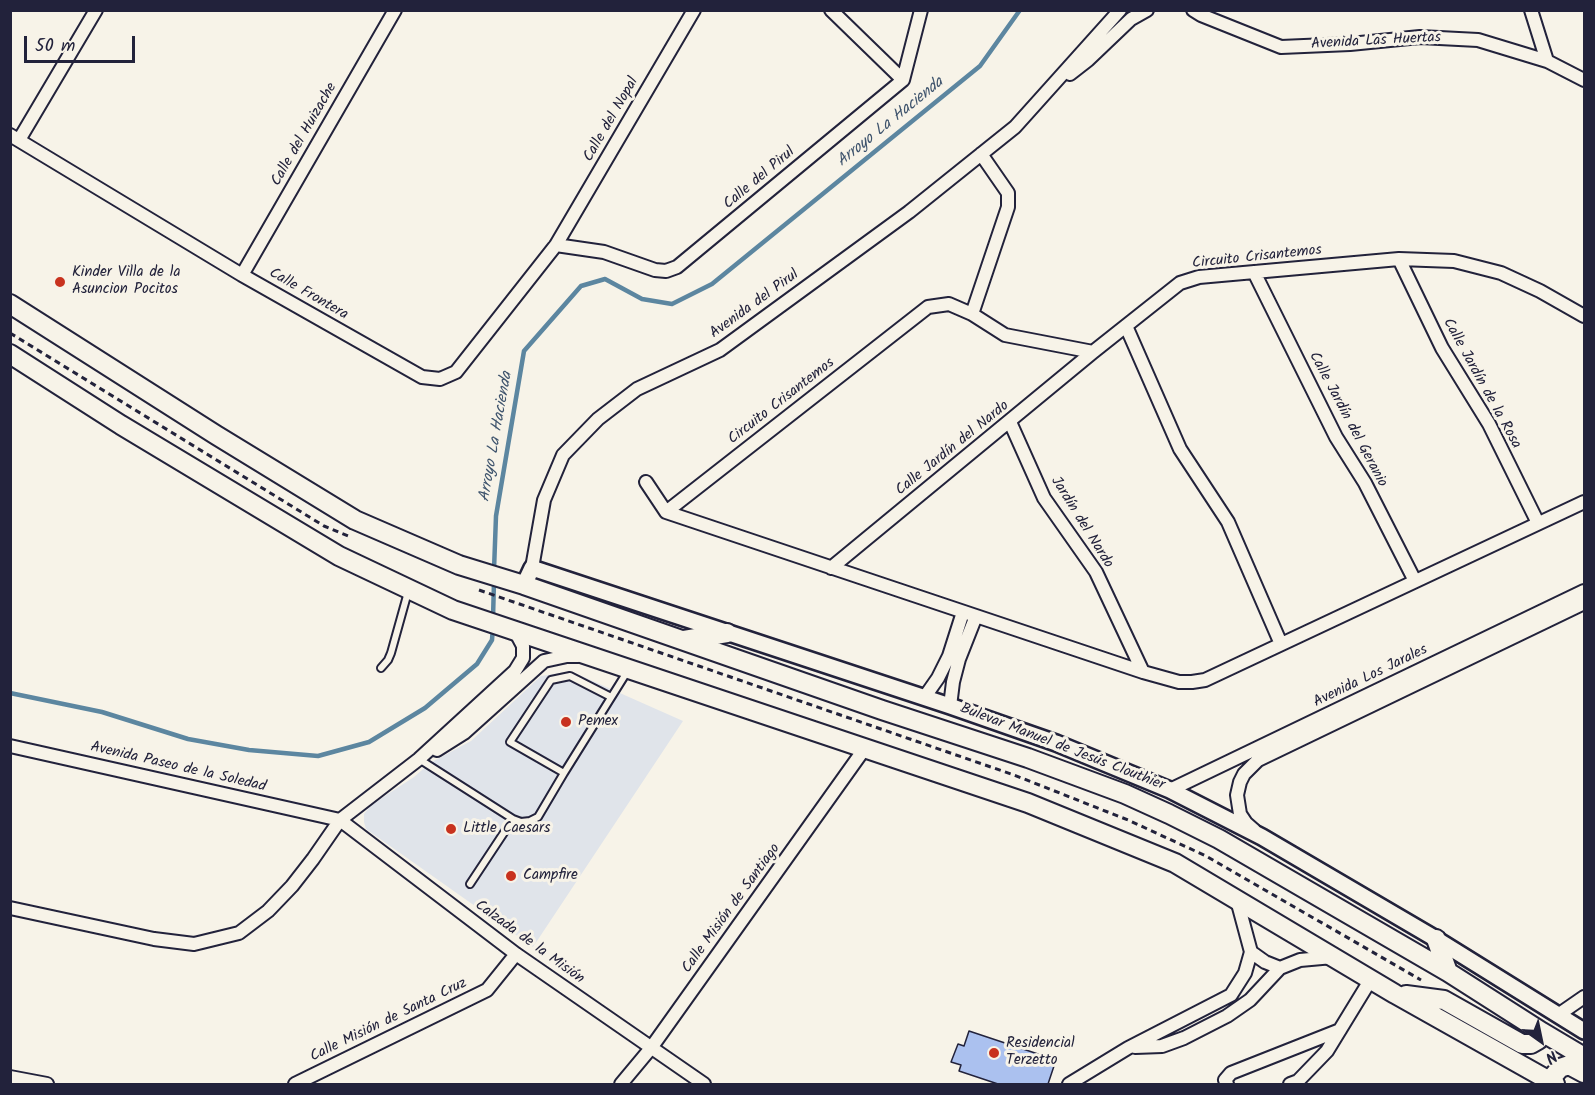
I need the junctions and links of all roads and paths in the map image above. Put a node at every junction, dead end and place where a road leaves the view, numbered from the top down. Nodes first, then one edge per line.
1 (96, 10) edge
2 (395, 10) edge
3 (694, 10) edge
4 (831, 10) edge
5 (921, 10) edge
6 (1119, 10) edge
7 (1147, 10) edge
8 (1531, 10) edge
9 (1199, 12) edge
10 (1547, 61) junction
11 (903, 80) junction
12 (1584, 80) edge
13 (1047, 92) junction
14 (15, 137) edge
15 (981, 154) junction
16 (556, 245) junction
17 (1399, 259) junction
18 (1254, 272) junction
19 (242, 275) junction
20 (10, 304) edge
21 (972, 314) junction
22 (1584, 316) edge
23 (1126, 326) junction
24 (10, 333) edge
25 (1093, 352) junction
26 (10, 354) edge
27 (1010, 422) junction
28 (646, 482) dead end
29 (1584, 502) edge
30 (666, 512) junction
31 (1538, 523) junction
32 (355, 539) dead end
33 (532, 568) junction
34 (831, 568) junction
35 (1415, 581) junction
36 (524, 585) junction
37 (409, 589) junction
38 (479, 590) dead end
39 (1584, 591) edge
40 (1584, 603) edge
41 (530, 607) dead end
42 (970, 614) junction
43 (515, 631) junction
44 (727, 633) junction
45 (684, 640) junction
46 (1281, 644) junction
47 (593, 656) junction
48 (381, 668) dead end
49 (629, 669) junction
50 (1143, 672) junction
51 (611, 697) junction
52 (924, 698) junction
53 (950, 706) junction
54 (10, 746) edge
55 (865, 748) junction
56 (419, 759) junction
57 (564, 773) junction
58 (1170, 790) junction
59 (513, 819) junction
60 (340, 820) junction
61 (1262, 837) junction
62 (470, 884) dead end
63 (1237, 900) junction
64 (10, 908) edge
65 (1437, 939) junction
66 (1251, 952) junction
67 (516, 954) junction
68 (1333, 957) junction
69 (1280, 968) junction
70 (1448, 972) junction
71 (1371, 979) junction
72 (1395, 994) junction
73 (1584, 997) edge
74 (1558, 1015) junction
75 (1340, 1030) junction
76 (1584, 1031) edge
77 (1542, 1032) junction
78 (651, 1048) junction
79 (1128, 1048) junction
80 (1584, 1057) edge
81 (1584, 1073) edge
82 (10, 1077) edge
83 (1552, 1083) edge
84 (47, 1084) edge
85 (295, 1084) edge
86 (621, 1084) edge
87 (704, 1084) edge
88 (1069, 1084) edge
89 (1227, 1084) edge
90 (1290, 1084) edge

1 - 14 street
2 - 19 street, Calle del Huizache
3 - 16 street, Calle del Nopal
4 - 11 street
5 - 11 street
6 - 13 street
7 - 13 street
8 - 10 street
9 - 10 street, Avenida Las Huertas
10 - 12 street, Avenida Las Huertas
11 - 16 street, Calle del Pirul
13 - 15 street, Avenida del Pirul
14 - 19 street, Calle Frontera
15 - 21 street
15 - 33 street, Avenida del Pirul
16 - 19 street, Calle Frontera
17 - 18 street, Circuito Crisantemos
17 - 22 street, Circuito Crisantemos
17 - 31 street, Calle Jardín de la Rosa
18 - 23 street, Circuito Crisantemos
18 - 35 street, Calle Jardín del Geranio
20 - 36 main road
21 - 25 street, Circuito Crisantemos
21 - 30 street, Circuito Crisantemos
23 - 25 street, Circuito Crisantemos
23 - 46 street
24 - 32 path
25 - 27 street, Calle Jardín del Nardo
26 - 37 main road
27 - 34 street, Calle Jardín del Nardo
27 - 50 street, Jardín del Nardo
28 - 30 street
29 - 31 street
30 - 34 street
31 - 35 street
33 - 36 street
33 - 44 street, Bulevar Manuel de Jesús Clouthier
34 - 42 street
35 - 46 street
36 - 45 main road
37 - 43 main road
37 - 48 lane
38 - 41 path
39 - 58 street, Avenida Los Jarales
40 - 61 street, Avenida Los Jarales
42 - 50 street
42 - 52 street
42 - 53 street
43 - 47 main road
43 - 56 street
44 - 45 main road
44 - 52 street, Bulevar Manuel de Jesús Clouthier
45 - 70 main road
46 - 50 street
47 - 49 main road
47 - 56 street
49 - 51 lane
49 - 55 main road
51 - 57 lane
51 - 57 lane
52 - 53 street, Bulevar Manuel de Jesús Clouthier
53 - 58 street, Bulevar Manuel de Jesús Clouthier
54 - 60 street, Avenida Paseo de la Soledad
55 - 63 main road
55 - 78 street, Calle Misión de Santiago
56 - 59 lane
56 - 60 street
57 - 59 lane
58 - 61 street, Bulevar Manuel de Jesús Clouthier
59 - 62 lane
60 - 64 street
60 - 67 street, Calzada de la Misión
61 - 65 street, Bulevar Manuel de Jesús Clouthier
63 - 66 street
63 - 68 main road
65 - 70 main road
65 - 74 street, Bulevar Manuel de Jesús Clouthier
66 - 69 street
66 - 79 street
67 - 78 street, Calzada de la Misión
67 - 85 street, Calle Misión de Santa Cruz
68 - 69 street
68 - 71 main road
69 - 79 street
70 - 77 main road
71 - 72 main road
71 - 75 street
72 - 77 main road
72 - 83 main road
73 - 74 street
74 - 76 street, Bulevar Manuel de Jesús Clouthier
75 - 89 street
75 - 90 street
77 - 80 main road
78 - 86 street, Calle Misión de Santiago
78 - 87 street, Calzada de la Misión
79 - 88 street
81 - 83 main road
82 - 84 street

